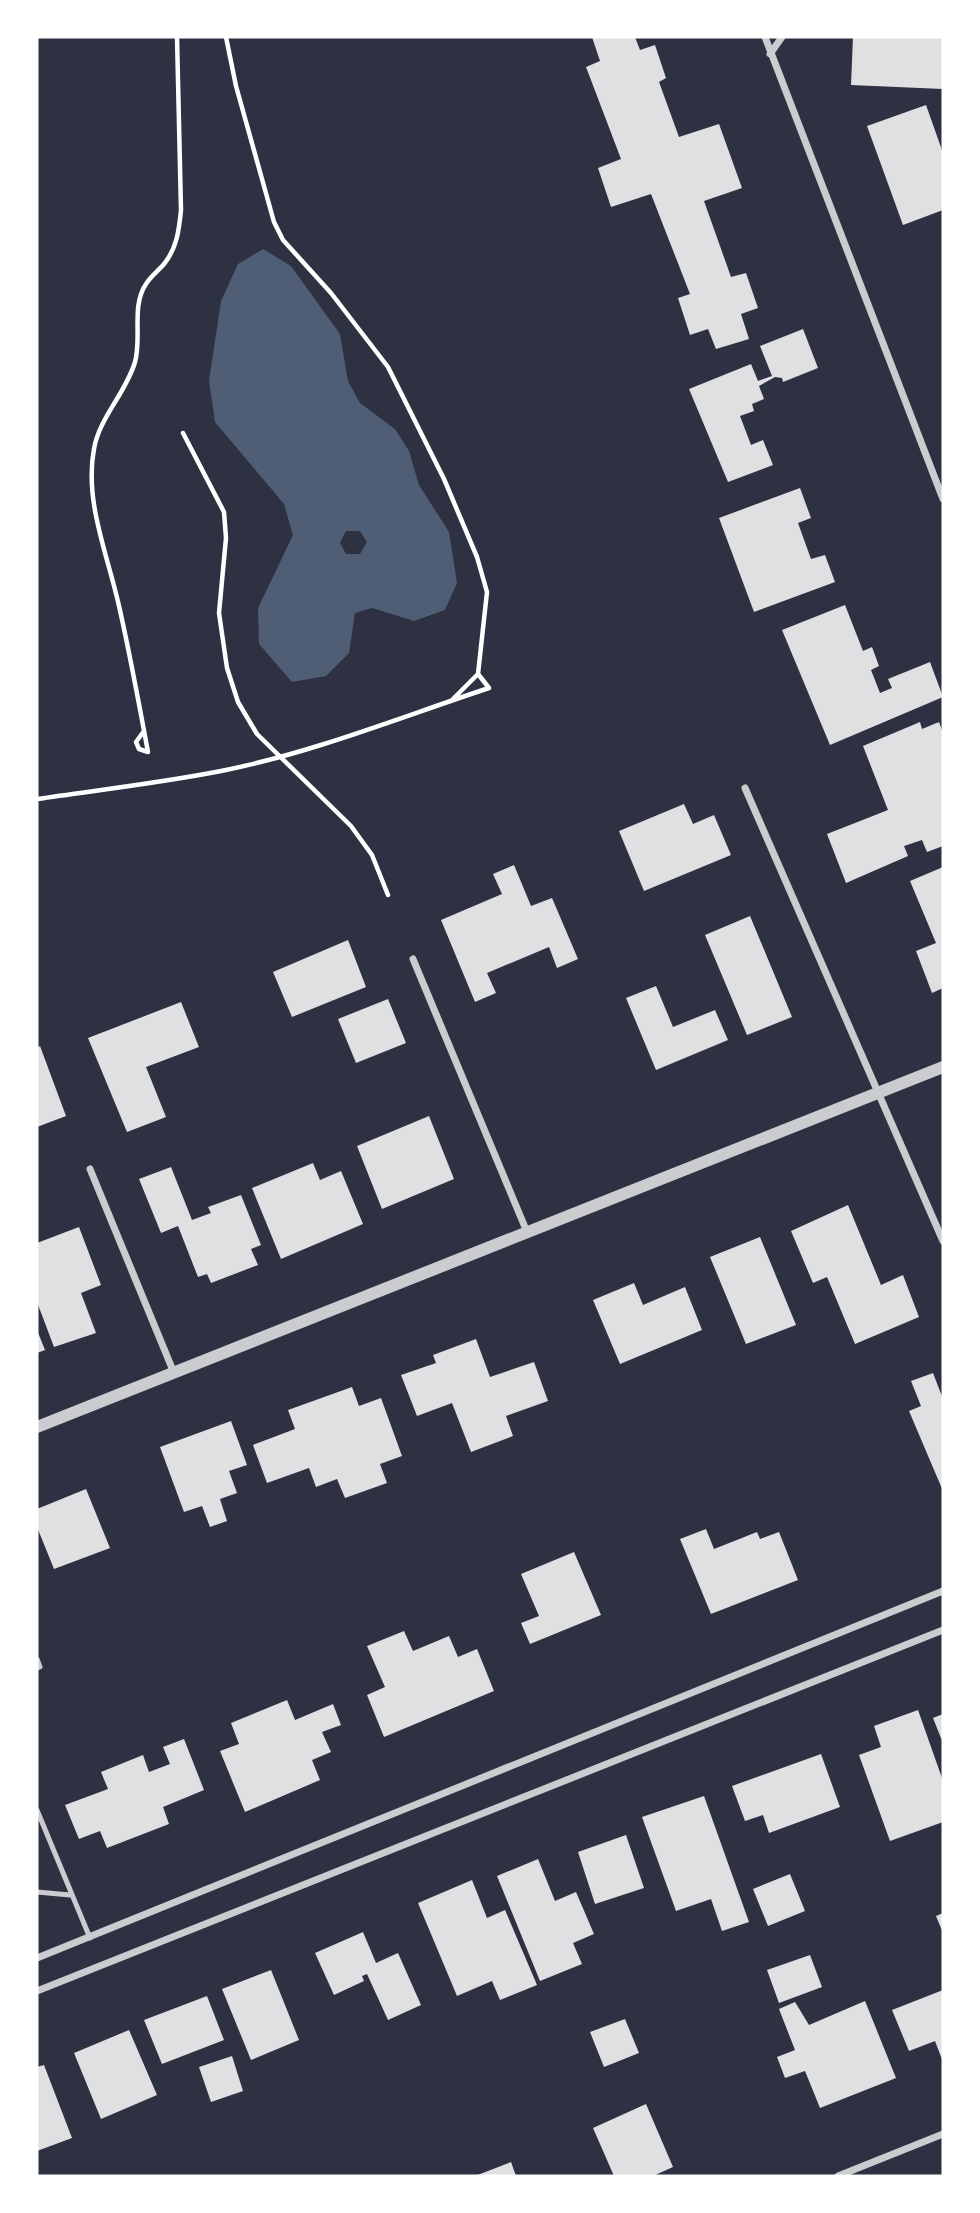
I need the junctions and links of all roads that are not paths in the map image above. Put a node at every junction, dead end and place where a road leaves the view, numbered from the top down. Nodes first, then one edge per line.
1 (765, 37) edge
2 (782, 37) edge
3 (770, 54) junction
4 (943, 499) edge
5 (745, 788) dead end
6 (413, 959) dead end
7 (943, 1067) edge
8 (876, 1093) junction
9 (90, 1169) dead end
10 (527, 1232) junction
11 (943, 1241) edge
12 (174, 1373) junction
13 (37, 1427) edge
14 (943, 1591) edge
15 (943, 1630) edge
16 (37, 1659) edge
17 (38, 1667) edge
18 (37, 1810) edge
19 (37, 1892) edge
20 (70, 1895) junction
21 (90, 1938) junction
22 (37, 1958) edge
23 (37, 1991) edge
24 (943, 2134) edge
25 (838, 2176) edge

1 - 3 street
2 - 3 street
3 - 4 street
5 - 8 street
6 - 10 street
7 - 8 street
8 - 10 street
8 - 11 street
9 - 12 street
10 - 12 street
12 - 13 street
14 - 21 street
15 - 23 street
16 - 17 lane
18 - 20 lane
19 - 20 lane
20 - 21 lane
21 - 22 street
24 - 25 street

